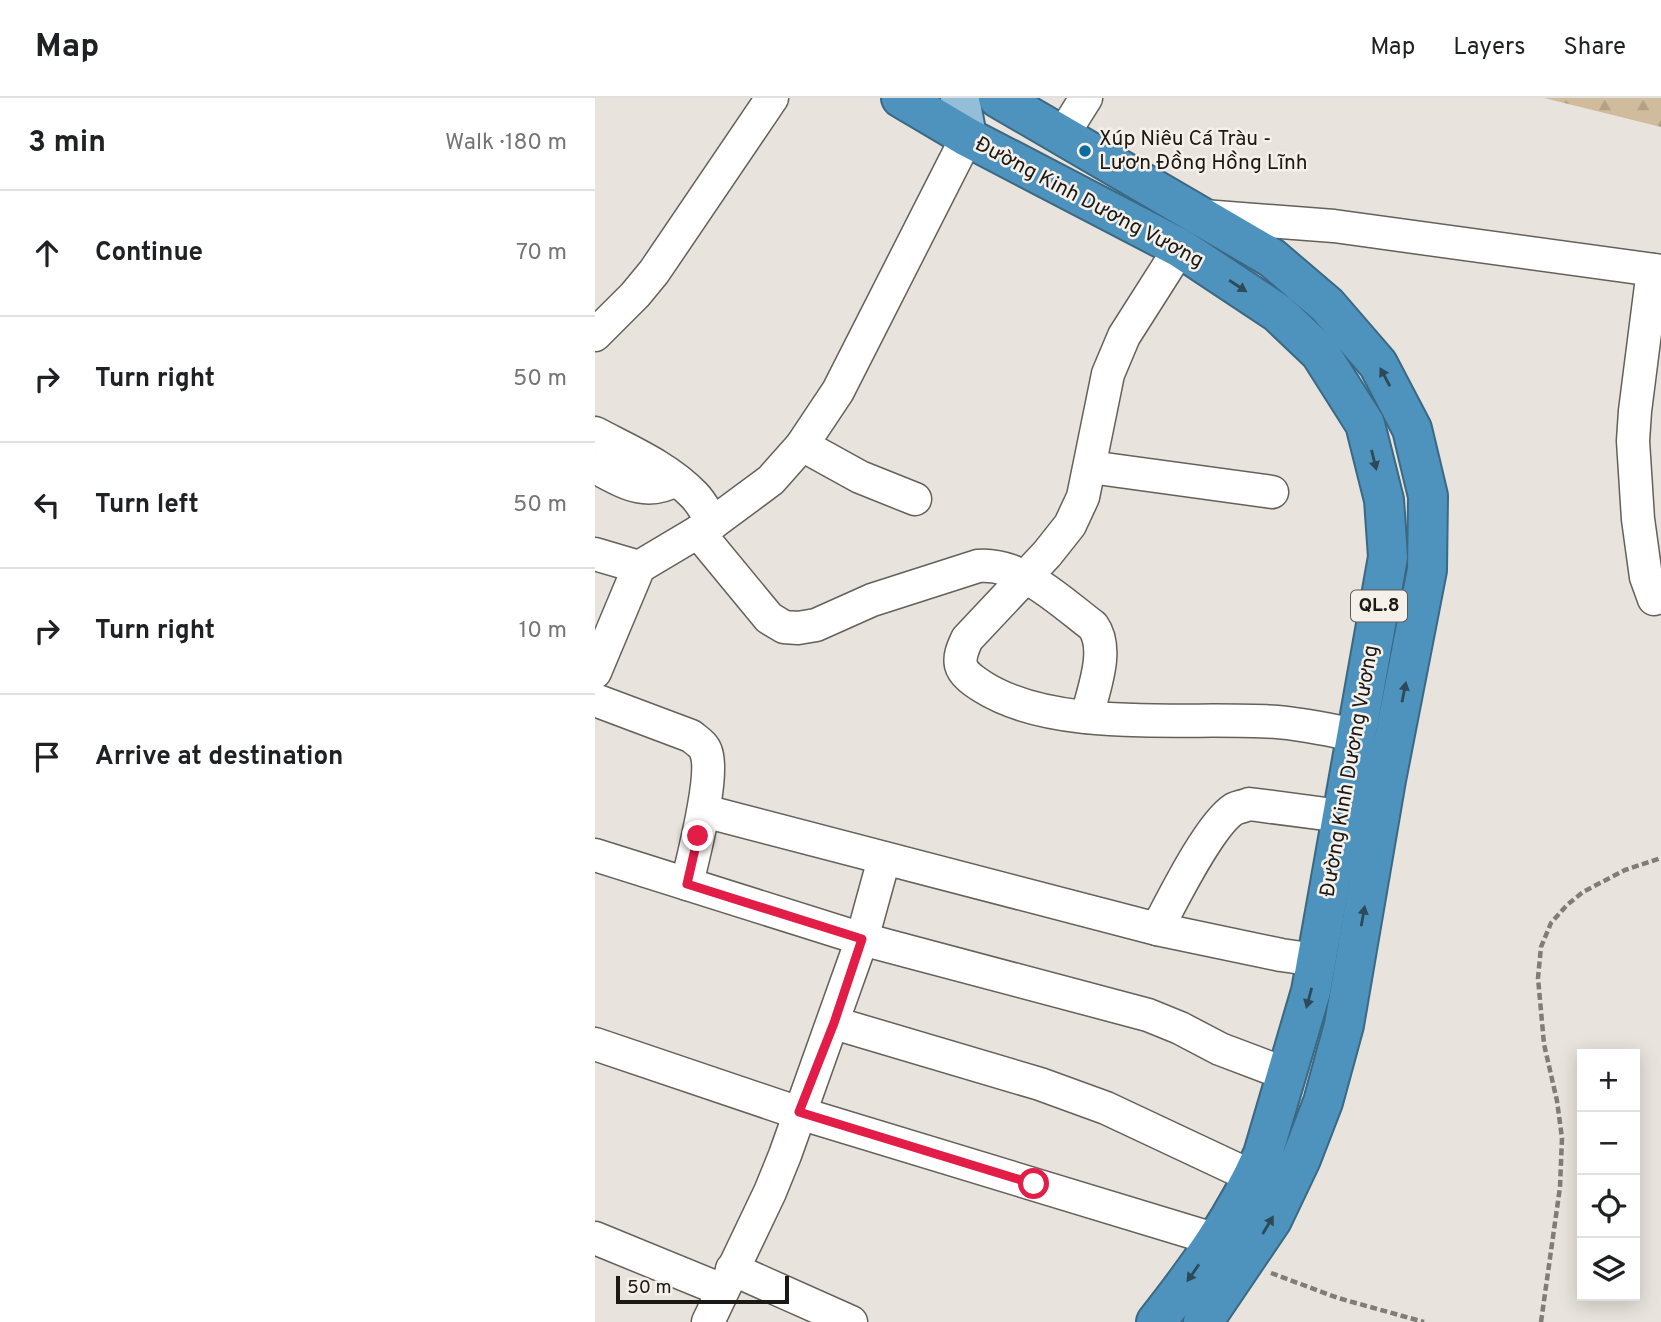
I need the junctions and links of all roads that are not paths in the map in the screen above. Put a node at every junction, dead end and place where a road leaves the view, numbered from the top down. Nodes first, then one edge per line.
1 (772, 98) edge
2 (901, 98) edge
3 (960, 98) edge
4 (998, 98) edge
5 (1086, 98) edge
6 (967, 136) junction
7 (1062, 136) junction
8 (1189, 232) junction
9 (1657, 271) edge
10 (595, 335) edge
11 (595, 433) edge
12 (802, 445) junction
13 (595, 467) edge
14 (1090, 467) junction
15 (677, 480) junction
16 (1272, 492) dead end
17 (915, 499) dead end
18 (706, 527) junction
19 (595, 554) edge
20 (639, 567) junction
21 (1025, 577) junction
22 (1654, 599) dead end
23 (595, 672) edge
24 (595, 700) edge
25 (1087, 717) junction
26 (1353, 750) junction
27 (1389, 770) junction
28 (704, 811) junction
29 (1341, 816) junction
30 (595, 855) edge
31 (884, 859) junction
32 (687, 884) junction
33 (1157, 929) junction
34 (862, 939) junction
35 (1316, 960) junction
36 (834, 1023) junction
37 (595, 1044) edge
38 (1286, 1074) junction
39 (799, 1112) junction
40 (1253, 1177) junction
41 (595, 1238) edge
42 (1230, 1252) junction
43 (727, 1280) junction
44 (708, 1322) edge
45 (851, 1322) edge
46 (1156, 1322) edge
47 (1203, 1322) edge

1 - 10 street
2 - 6 highway, Đường Kinh Dương Vương / QL.8
3 - 6 main road
4 - 7 highway, Đường Kinh Dương Vương / QL.8
5 - 7 street
6 - 8 highway, Đường Kinh Dương Vương / QL.8
6 - 12 street
7 - 8 highway, Đường Kinh Dương Vương / QL.8
8 - 9 street
8 - 14 street
8 -> 26 highway, Đường Kinh Dương Vương / QL.8
27 -> 8 highway, Đường Kinh Dương Vương / QL.8
9 - 22 street
11 - 15 street
12 - 17 street
12 - 18 street
13 - 15 street
14 - 16 street
14 - 21 street
15 - 18 street
18 - 20 street
18 - 21 street
19 - 20 street
20 - 23 street
21 - 25 street
21 - 25 street
24 - 28 street
25 - 26 street
26 - 27 main road
26 - 29 highway, Đường Kinh Dương Vương / QL.8
42 -> 27 highway, Đường Kinh Dương Vương / QL.8
28 - 31 street
28 - 32 street
29 - 33 street
29 - 35 highway, Đường Kinh Dương Vương / QL.8
30 - 32 street
31 - 33 street
31 - 34 street
32 - 34 street
33 - 35 street
34 - 36 street
34 - 38 street
35 -> 38 highway, Đường Kinh Dương Vương / QL.8
36 - 39 street
36 - 40 street
37 - 39 street
38 - 40 highway, Đường Kinh Dương Vương / QL.8
39 - 42 street
39 - 43 street
40 - 42 highway, Đường Kinh Dương Vương / QL.8
41 - 43 street
42 -> 46 highway, Đường Kinh Dương Vương / QL.8
42 - 47 highway, Đường Kinh Dương Vương / QL.8
43 - 44 street
43 - 45 street

